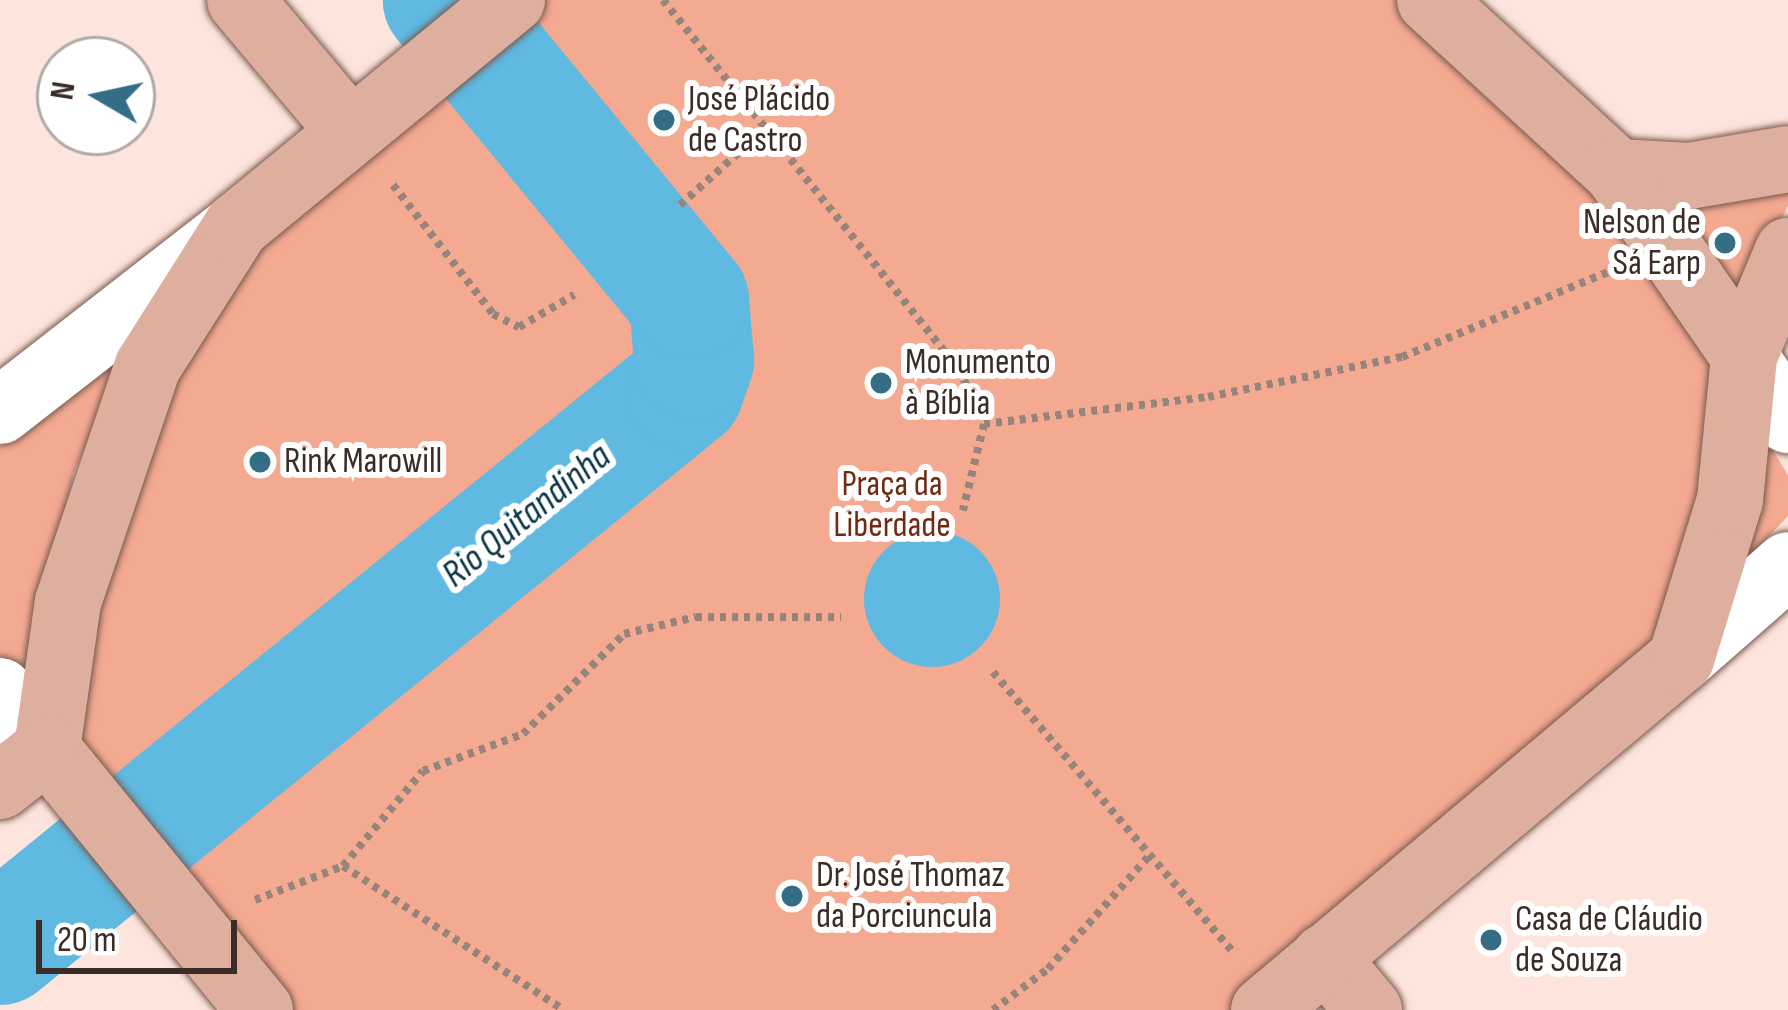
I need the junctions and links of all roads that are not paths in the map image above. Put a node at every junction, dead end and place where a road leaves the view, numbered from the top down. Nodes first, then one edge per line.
1 (240, 0) edge
2 (512, 0) edge
3 (1432, 1) edge
4 (371, 135) junction
5 (1788, 159) edge
6 (1617, 172) junction
7 (237, 226) junction
8 (1788, 251) edge
9 (1744, 356) junction
10 (0, 411) edge
11 (1788, 419) edge
12 (1788, 565) edge
13 (1681, 658) junction
14 (0, 691) edge
15 (24, 768) edge
16 (1325, 958) junction
17 (1255, 989) edge
18 (260, 1010) edge
19 (1369, 1010) edge

1 - 4 main road
2 - 4 main road
3 - 6 main road
4 - 7 main road
5 - 6 main road
6 - 9 main road
7 - 10 street
7 - 15 main road
8 - 9 main road
9 - 11 street
9 - 13 main road
12 - 13 street
13 - 16 main road
14 - 15 street
15 - 18 main road
16 - 17 main road
16 - 19 main road

